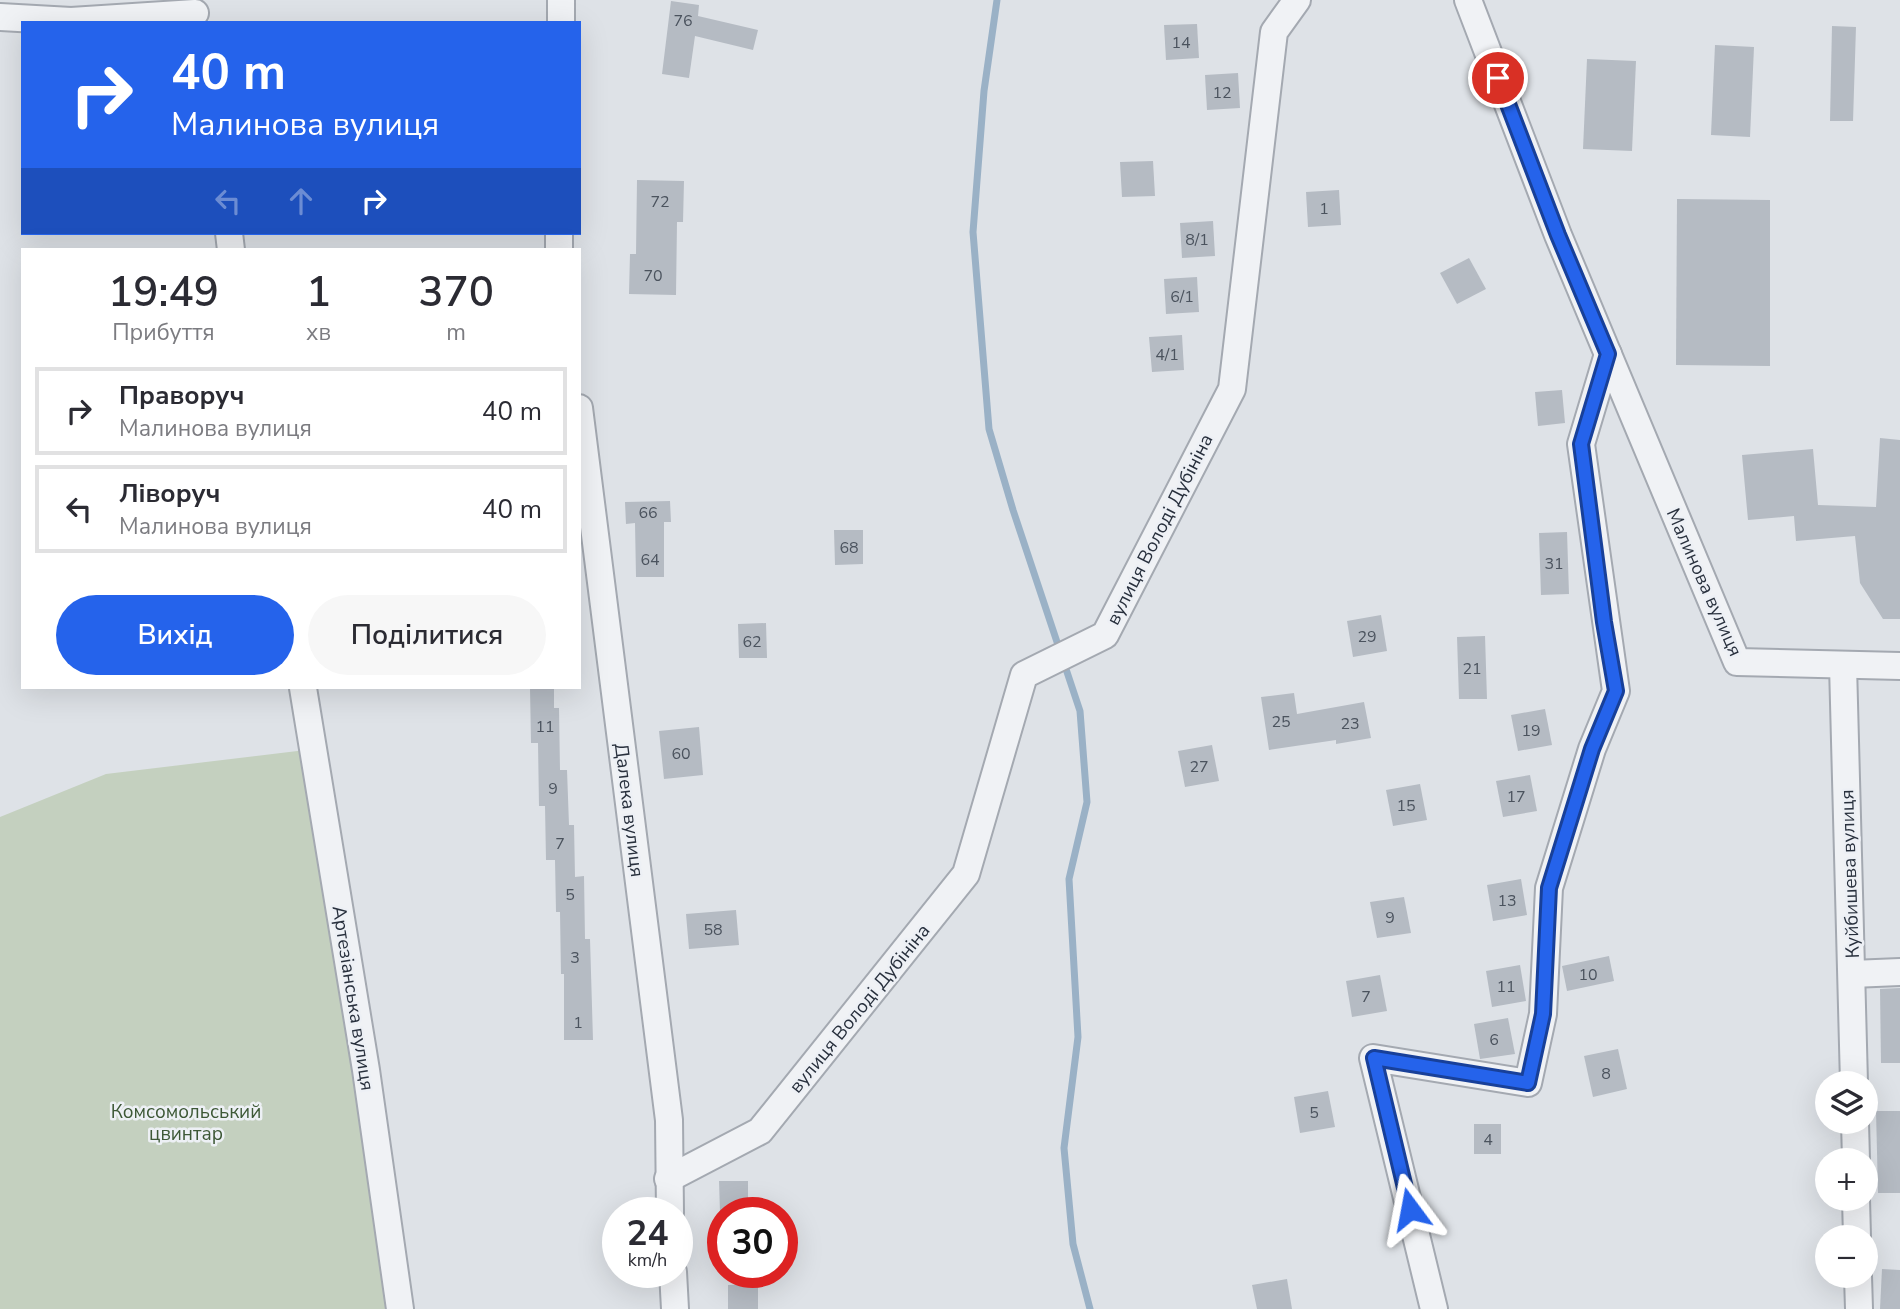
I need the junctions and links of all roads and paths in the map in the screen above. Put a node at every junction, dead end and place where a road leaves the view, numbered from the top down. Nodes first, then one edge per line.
1 (561, 0) edge
2 (1297, 0) edge
3 (1468, 0) edge
4 (194, 12) edge
5 (0, 17) edge
6 (561, 21) edge
7 (1608, 354) junction
8 (581, 424) edge
9 (1843, 665) junction
10 (1900, 666) edge
11 (303, 689) edge
12 (1900, 971) edge
13 (1852, 974) junction
14 (1854, 1071) edge
15 (668, 1179) junction
16 (669, 1197) edge
17 (674, 1288) edge
18 (1858, 1288) edge
19 (400, 1309) edge
20 (675, 1309) edge
21 (1434, 1309) edge
22 (1858, 1309) edge

1 - 6 street
2 - 15 street, вулиця Володі Дубініна
3 - 7 street, Малинова вулиця
4 - 5 street
7 - 9 street, Малинова вулиця
7 - 21 street
8 - 15 street, Далека вулиця
9 - 10 street, Малинова вулиця
9 - 13 street, Куйбишева вулиця
11 - 19 street, Артезіанська вулиця
12 - 13 street
13 - 14 street, Куйбишева вулиця
15 - 16 street, Далека вулиця
17 - 20 street
18 - 22 street

